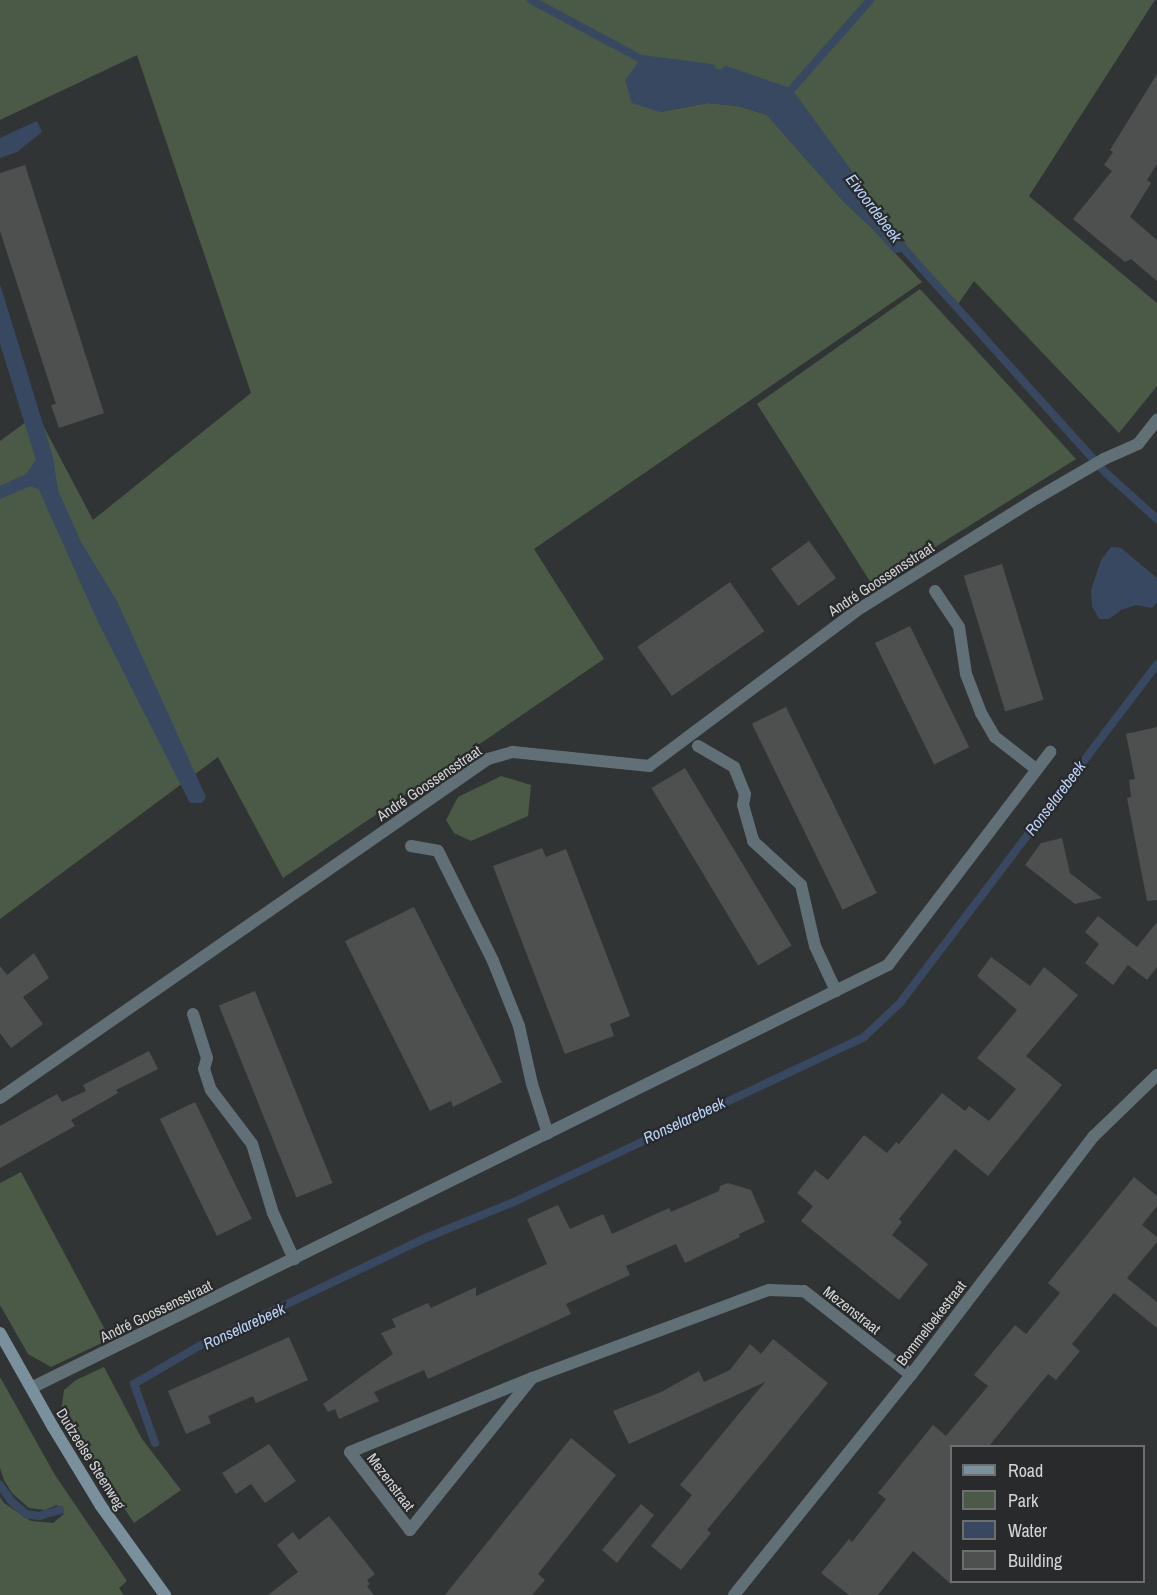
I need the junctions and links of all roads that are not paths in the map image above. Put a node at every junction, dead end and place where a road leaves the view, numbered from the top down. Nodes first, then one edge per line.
1 (1157, 420) edge
2 (935, 591) dead end
3 (698, 746) dead end
4 (1050, 752) dead end
5 (1036, 770) junction
6 (411, 846) dead end
7 (836, 992) junction
8 (193, 1014) dead end
9 (1157, 1075) edge
10 (0, 1098) edge
11 (548, 1134) junction
12 (294, 1259) junction
13 (0, 1333) edge
14 (911, 1375) junction
15 (532, 1378) junction
16 (31, 1388) junction
17 (165, 1595) edge
18 (734, 1595) edge

1 - 10 street, André Goossensstraat
2 - 5 street
3 - 7 street
4 - 5 street, André Goossensstraat
5 - 7 street, André Goossensstraat
6 - 11 street
7 - 11 street, André Goossensstraat
8 - 12 street
9 - 14 street, Bommelbekestraat
11 - 12 street, André Goossensstraat
12 - 16 street, André Goossensstraat
13 - 16 main road, Dudzeelse Steenweg
14 - 15 street, Mezenstraat
14 - 18 street, Bommelbekestraat
15 - 15 street, Mezenstraat
16 - 17 main road, Dudzeelse Steenweg

